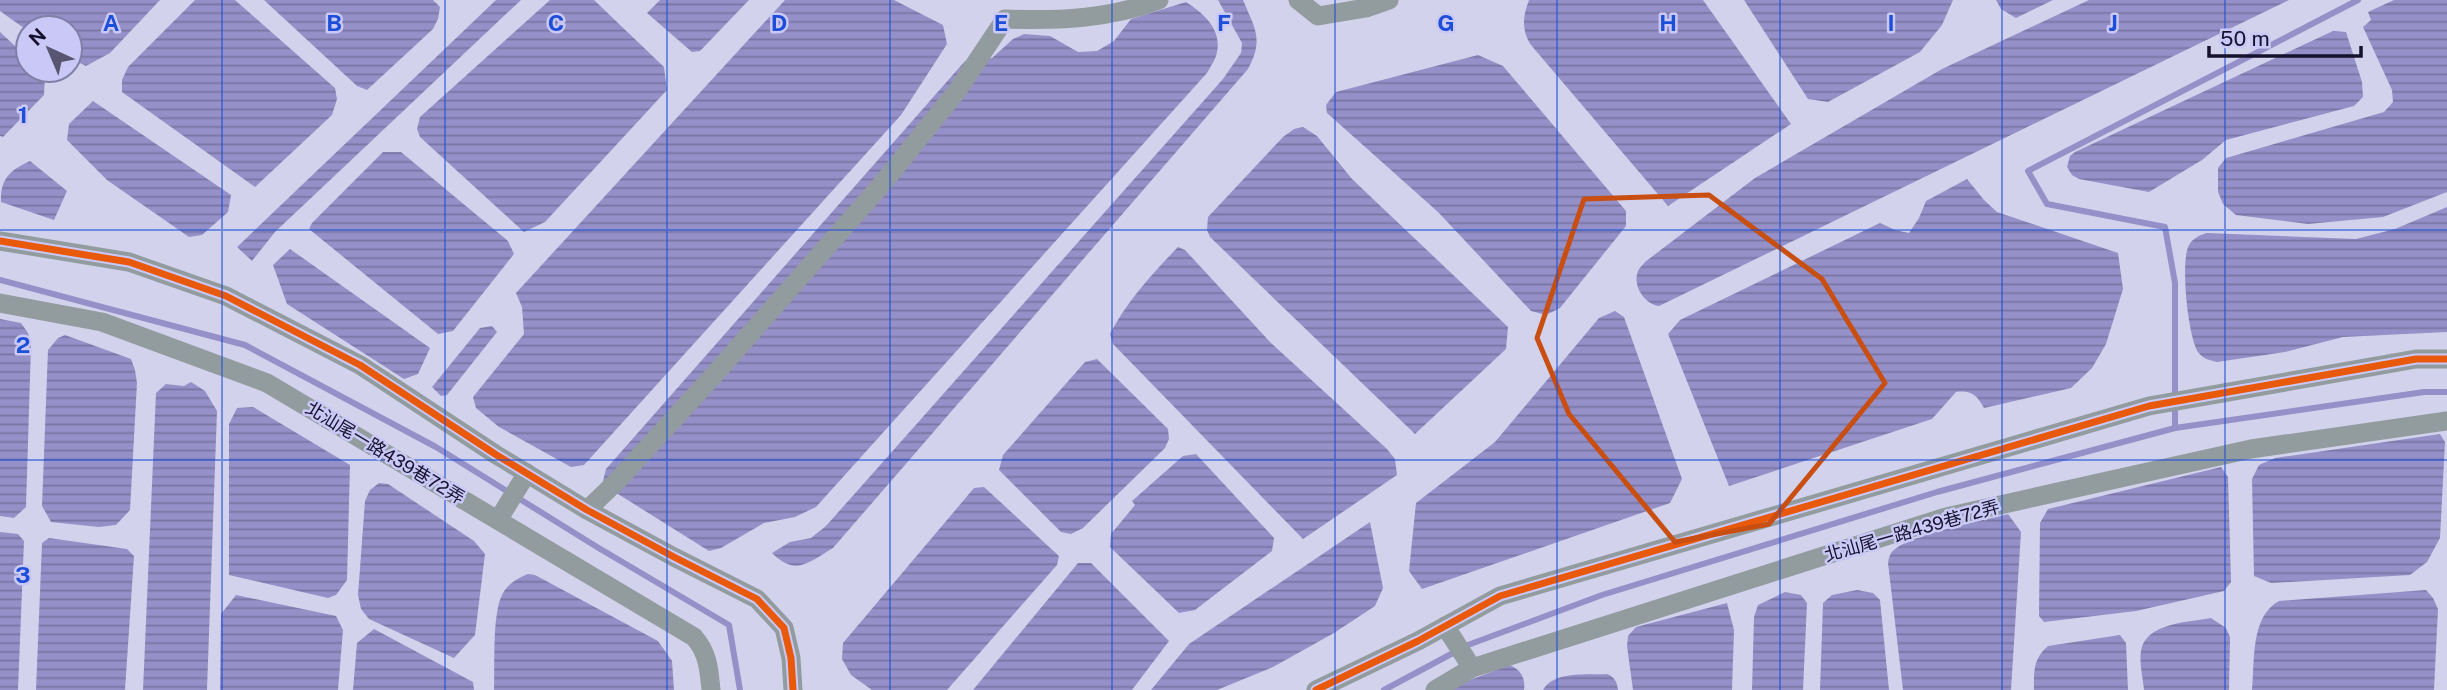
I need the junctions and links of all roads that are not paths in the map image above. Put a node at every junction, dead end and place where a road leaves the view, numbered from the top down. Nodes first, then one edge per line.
1 (1159, 0) edge
2 (1298, 0) edge
3 (1389, 0) edge
4 (0, 241) edge
5 (0, 303) edge
6 (2447, 359) edge
7 (2447, 421) edge
8 (527, 473) junction
9 (587, 510) junction
10 (498, 520) junction
11 (1445, 626) junction
12 (1472, 668) junction
13 (711, 690) edge
14 (793, 690) edge
15 (1316, 690) edge
16 (1434, 690) edge

1 - 9 lane
2 - 3 lane
4 - 8 lane
5 - 10 lane, 北汕尾一路439巷72弄
6 - 11 lane
7 - 12 lane, 北汕尾一路439巷72弄
8 - 9 lane
8 - 10 lane
9 - 14 lane
10 - 13 lane, 北汕尾一路439巷72弄
11 - 12 lane
11 - 15 lane
12 - 16 lane, 北汕尾一路439巷72弄

